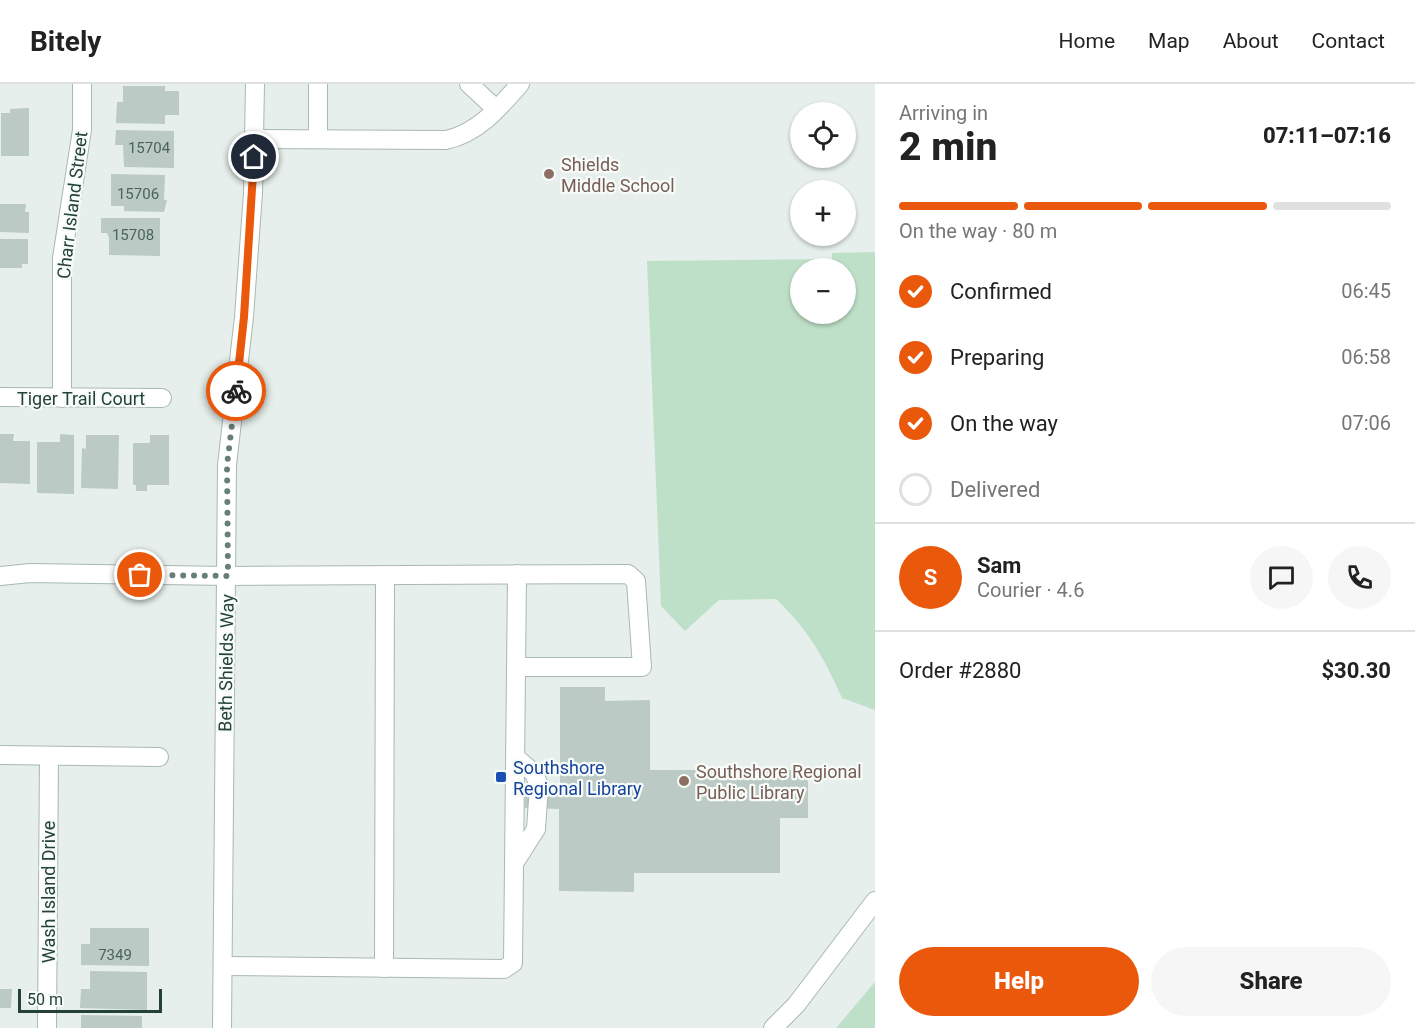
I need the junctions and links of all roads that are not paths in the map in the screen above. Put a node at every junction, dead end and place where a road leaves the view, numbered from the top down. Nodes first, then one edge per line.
1 (82, 84) edge
2 (255, 84) edge
3 (318, 84) edge
4 (469, 84) edge
5 (520, 84) edge
6 (496, 109) junction
7 (254, 138) junction
8 (318, 139) junction
9 (0, 397) edge
10 (62, 398) junction
11 (162, 398) dead end
12 (518, 574) junction
13 (385, 575) junction
14 (0, 576) edge
15 (228, 576) junction
16 (517, 667) junction
17 (0, 755) edge
18 (49, 756) junction
19 (159, 757) dead end
20 (875, 901) edge
21 (223, 966) junction
22 (384, 968) junction
23 (47, 1028) edge
24 (222, 1028) edge
25 (773, 1028) edge

1 - 10 street, Charr Island Street
2 - 7 street, Beth Shields Way
3 - 8 street
4 - 6 street
5 - 6 street
6 - 8 street
7 - 8 street
7 - 15 street, Beth Shields Way
9 - 10 street, Tiger Trail Court
10 - 11 street, Tiger Trail Court
12 - 13 street
12 - 16 street
12 - 16 street
13 - 15 street
13 - 22 street
14 - 15 street
15 - 21 street, Beth Shields Way
16 - 22 street
17 - 18 street
18 - 19 street
18 - 23 street, Wash Island Drive
20 - 25 street
21 - 22 street
21 - 24 street, Beth Shields Way

